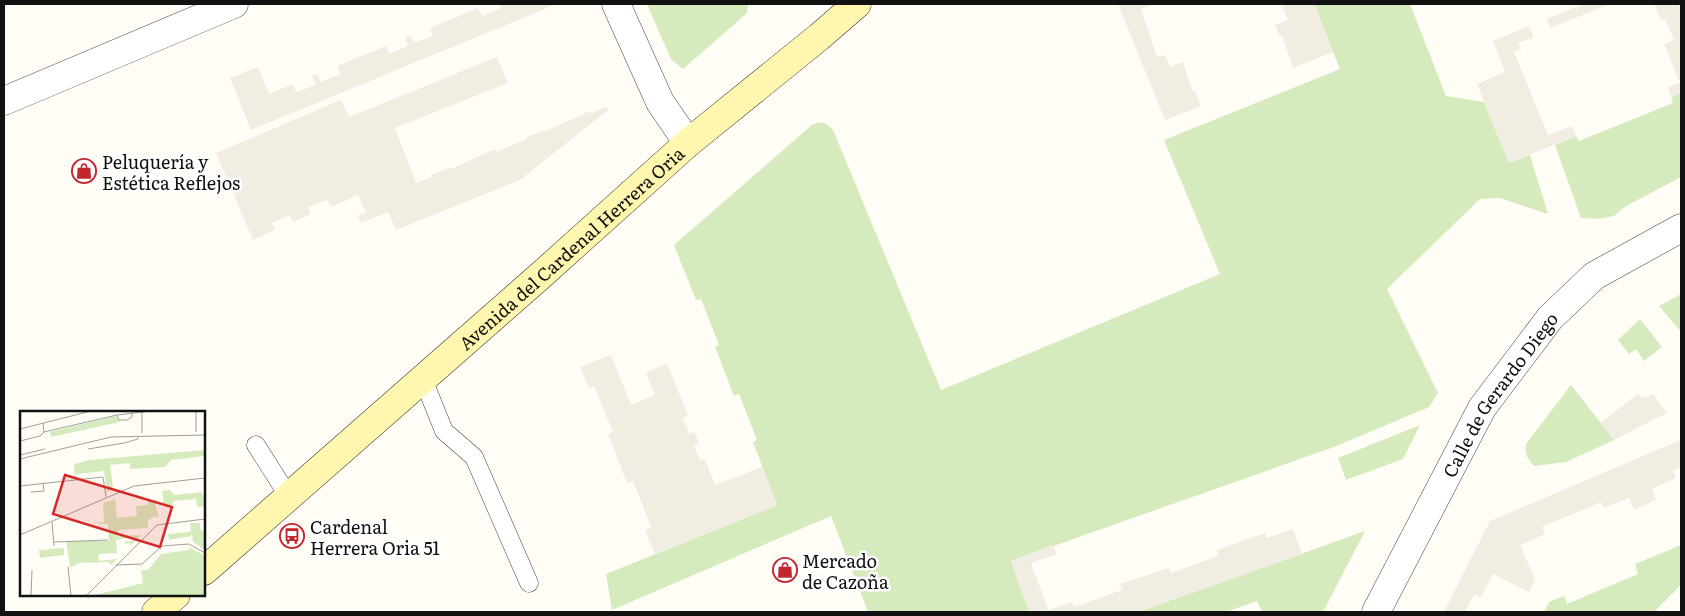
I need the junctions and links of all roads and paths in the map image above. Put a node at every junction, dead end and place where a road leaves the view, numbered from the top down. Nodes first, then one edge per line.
1 (234, 4) edge
2 (616, 4) edge
3 (856, 4) edge
4 (4, 101) edge
5 (688, 143) junction
6 (1681, 228) edge
7 (423, 379) junction
8 (256, 445) dead end
9 (289, 497) junction
10 (205, 570) edge
11 (528, 583) dead end
12 (175, 596) edge
13 (156, 612) edge
14 (1376, 612) edge

1 - 4 street
2 - 5 street
3 - 5 main road, Avenida del Cardenal Herrera Oria
5 - 7 main road, Avenida del Cardenal Herrera Oria
6 - 14 street, Calle de Gerardo Diego
7 - 9 main road, Avenida del Cardenal Herrera Oria
7 - 11 lane
8 - 9 lane
9 - 10 main road, Avenida del Cardenal Herrera Oria
12 - 13 main road

